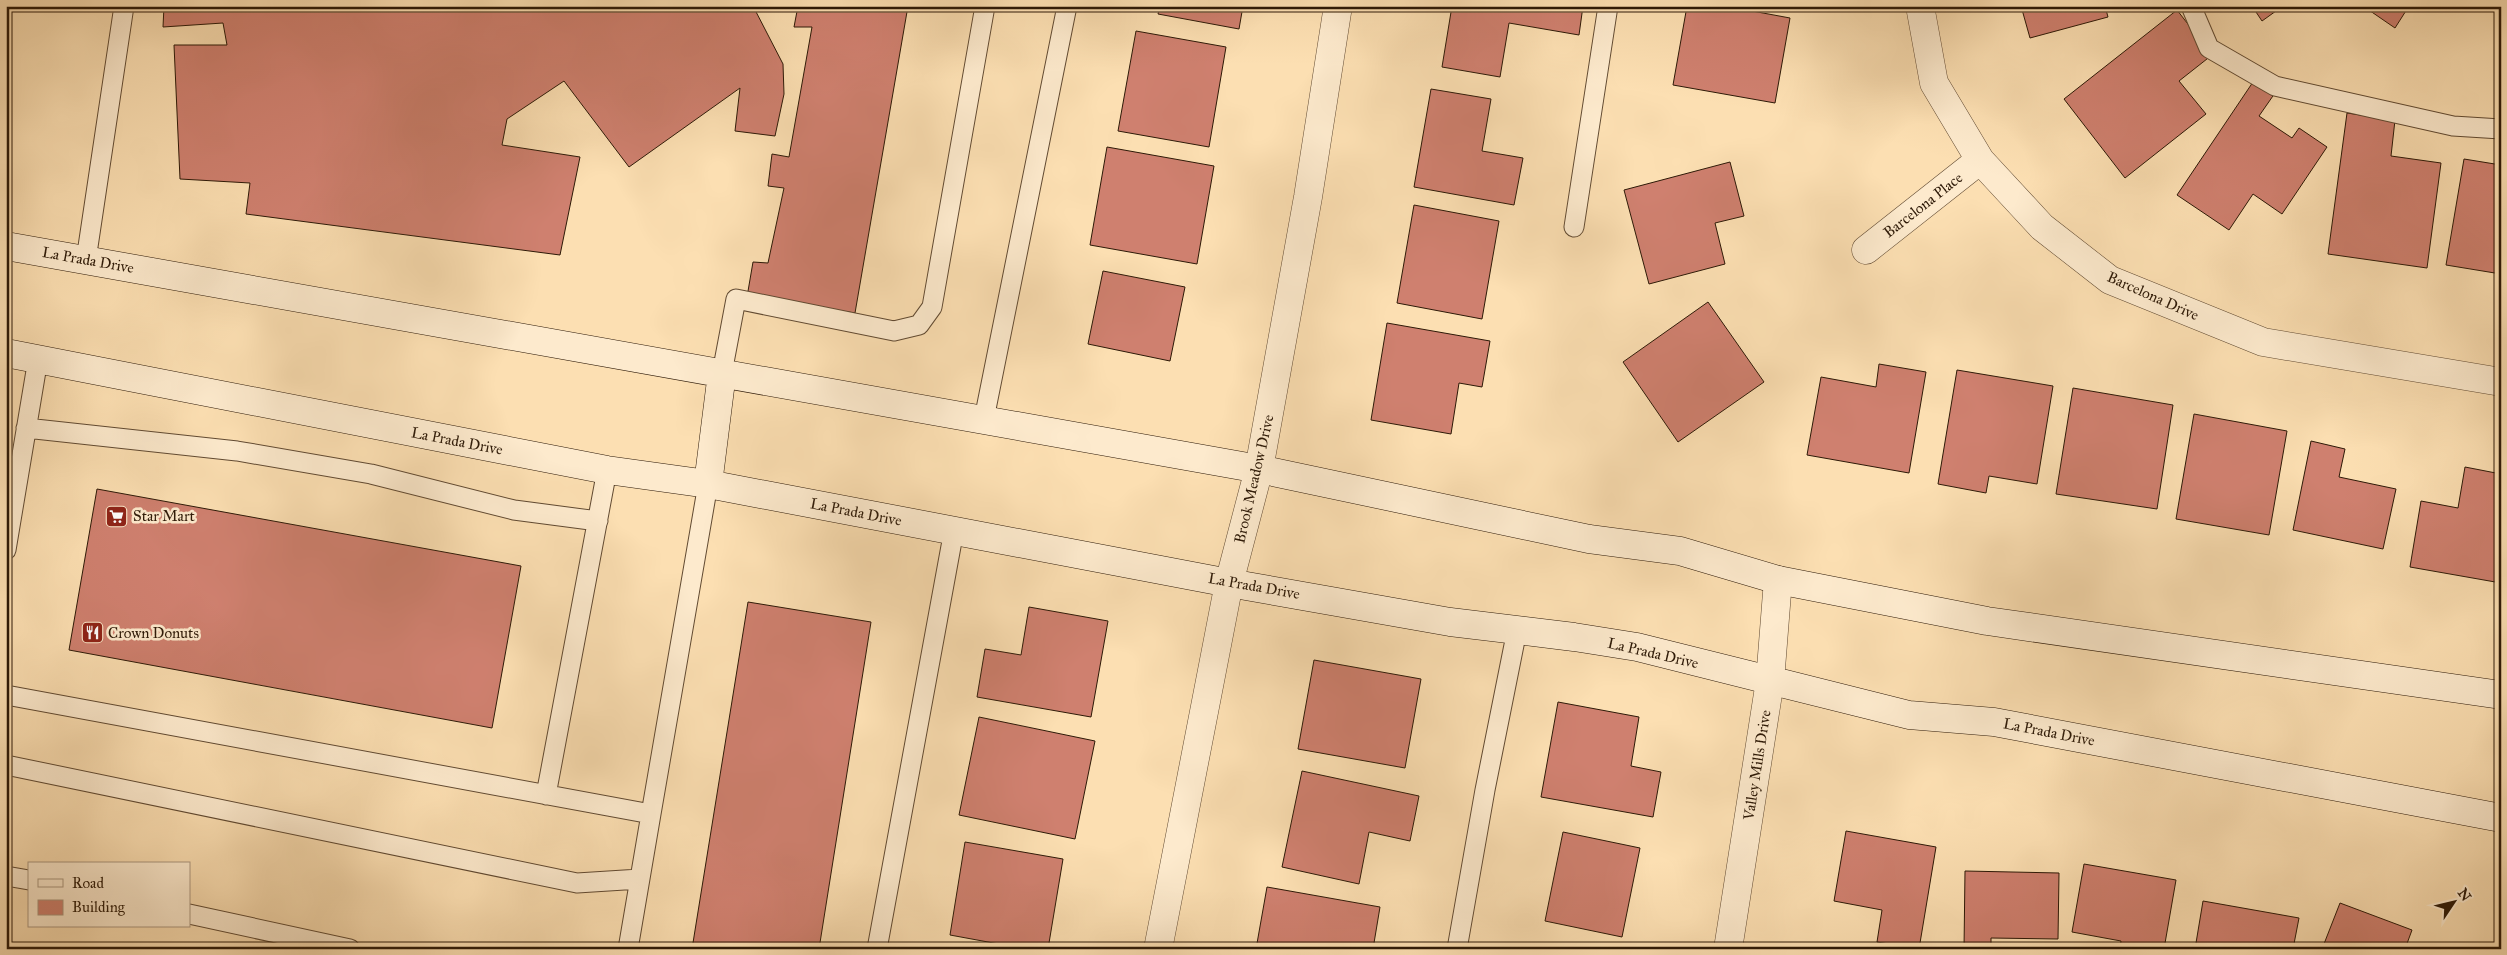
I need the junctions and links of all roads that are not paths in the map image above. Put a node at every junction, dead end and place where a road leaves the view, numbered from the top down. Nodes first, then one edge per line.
1 (124, 6) edge
2 (985, 6) edge
3 (1067, 6) edge
4 (1338, 6) edge
5 (1608, 6) edge
6 (1920, 6) edge
7 (2192, 6) edge
8 (2501, 129) edge
9 (1980, 160) junction
10 (1574, 227) dead end
11 (6, 246) edge
12 (1866, 250) dead end
13 (86, 260) junction
14 (6, 353) edge
15 (38, 359) junction
16 (722, 373) junction
17 (2501, 382) edge
18 (984, 420) junction
19 (26, 428) junction
20 (1259, 469) junction
21 (607, 470) junction
22 (708, 484) junction
23 (598, 521) junction
24 (954, 530) junction
25 (6, 550) edge
26 (1778, 580) junction
27 (1229, 583) junction
28 (1517, 630) junction
29 (1770, 682) junction
30 (2501, 695) edge
31 (6, 696) edge
32 (6, 765) edge
33 (546, 795) junction
34 (651, 814) junction
35 (2501, 818) edge
36 (6, 876) edge
37 (640, 879) junction
38 (28, 880) edge
39 (190, 914) edge
40 (350, 949) edge
41 (628, 949) edge
42 (877, 949) edge
43 (1158, 949) edge
44 (1457, 949) edge
45 (1728, 949) edge

1 - 13 lane
2 - 16 lane
3 - 18 lane
4 - 20 main road, Brook Meadow Drive
5 - 10 lane
6 - 9 main road, Barcelona Drive
7 - 8 lane
9 - 12 main road, Barcelona Place
9 - 17 main road, Barcelona Drive
11 - 13 main road, La Prada Drive
13 - 16 main road, La Prada Drive
14 - 15 main road, La Prada Drive
15 - 19 lane
15 - 21 main road, La Prada Drive
16 - 18 main road, La Prada Drive
16 - 22 main road
18 - 20 main road, La Prada Drive
19 - 23 lane
19 - 25 lane
20 - 26 main road, La Prada Drive
20 - 27 main road, Brook Meadow Drive
21 - 22 main road, La Prada Drive
21 - 23 lane
22 - 24 main road, La Prada Drive
22 - 34 lane
23 - 33 lane
24 - 27 main road, La Prada Drive
24 - 42 lane
26 - 29 main road, Valley Mills Drive
26 - 30 main road, La Prada Drive
27 - 28 main road, La Prada Drive
27 - 43 main road, Brook Meadow Drive
28 - 29 main road, La Prada Drive
28 - 44 lane
29 - 35 main road, La Prada Drive
29 - 45 main road, Valley Mills Drive
31 - 33 lane
32 - 37 lane
33 - 34 lane
34 - 37 lane
36 - 38 lane
37 - 41 lane
39 - 40 lane

